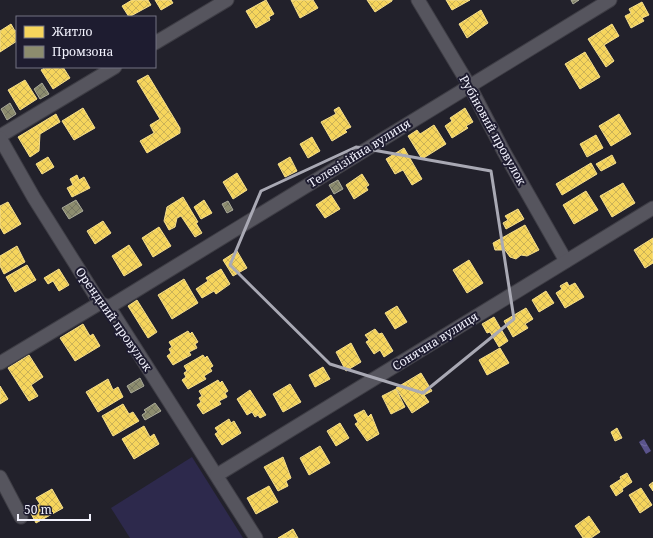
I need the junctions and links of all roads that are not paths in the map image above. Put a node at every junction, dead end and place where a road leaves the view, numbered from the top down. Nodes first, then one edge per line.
1 (227, 0) edge
2 (418, 0) edge
3 (610, 0) edge
4 (156, 42) edge
5 (113, 68) edge
6 (469, 85) junction
7 (0, 137) edge
8 (653, 208) edge
9 (566, 261) junction
10 (104, 305) junction
11 (0, 364) edge
12 (217, 475) junction
13 (0, 477) edge
14 (22, 517) dead end
15 (256, 538) edge

1 - 4 street
2 - 6 street, Рубіновий провулок
3 - 6 street, Телевізійна вулиця
5 - 7 street
6 - 9 street, Рубіновий провулок
6 - 10 street, Телевізійна вулиця
7 - 10 street, Орендний провулок
8 - 9 street, Сонячна вулиця
9 - 12 street, Сонячна вулиця
10 - 11 street, Телевізійна вулиця
10 - 12 street, Орендний провулок
12 - 15 street, Орендний провулок
13 - 14 street

